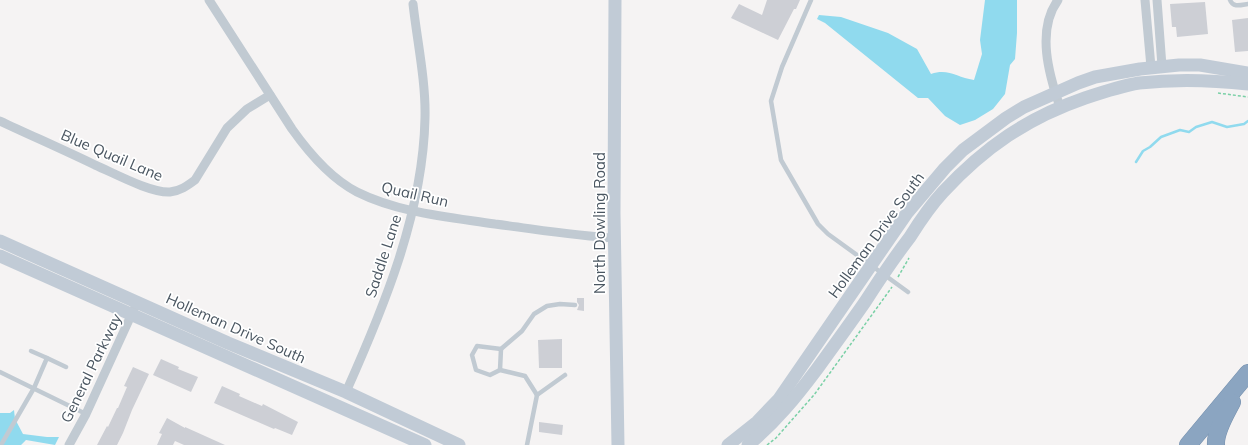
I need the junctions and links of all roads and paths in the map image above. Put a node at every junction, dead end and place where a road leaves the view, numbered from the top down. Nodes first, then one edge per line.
1 (209, 0) edge
2 (615, 0) edge
3 (811, 0) edge
4 (1058, 0) edge
5 (1145, 0) edge
6 (1157, 0) edge
7 (1230, 0) edge
8 (413, 4) dead end
9 (1248, 4) edge
10 (1156, 66) junction
11 (1248, 73) edge
12 (1248, 84) edge
13 (1212, 92) dead end
14 (1055, 93) junction
15 (270, 95) junction
16 (1248, 97) edge
17 (1060, 107) junction
18 (0, 121) edge
19 (413, 211) junction
20 (615, 238) junction
21 (0, 241) edge
22 (0, 256) edge
23 (910, 257) dead end
24 (872, 266) junction
25 (883, 275) junction
26 (895, 283) junction
27 (908, 292) dead end
28 (137, 302) junction
29 (575, 305) dead end
30 (132, 315) junction
31 (501, 349) junction
32 (31, 351) dead end
33 (47, 358) junction
34 (66, 367) dead end
35 (500, 370) junction
36 (0, 372) edge
37 (565, 375) dead end
38 (1245, 376) edge
39 (34, 388) junction
40 (346, 392) junction
41 (537, 395) junction
42 (86, 414) junction
43 (1, 445) edge
44 (69, 445) edge
45 (425, 445) edge
46 (459, 445) edge
47 (527, 445) edge
48 (618, 445) edge
49 (728, 445) edge
50 (748, 445) edge
51 (767, 445) edge
52 (1188, 445) edge
53 (1216, 445) edge

1 - 15 street, Quail Run
2 - 20 street, North Dowling Road
3 - 24 lane
4 - 14 street
5 - 10 street
6 - 10 street
7 - 9 lane
8 - 19 street, Saddle Lane
10 - 11 street, Holleman Drive South
10 - 14 street, Holleman Drive South
12 - 17 street, Holleman Drive South
13 - 16 path
14 - 17 street
14 - 24 street, Holleman Drive South
15 - 18 street, Blue Quail Lane
15 - 19 street, Quail Run
17 - 25 street, Holleman Drive South
19 - 20 street, Quail Run
19 - 40 street, Saddle Lane
20 - 48 street, North Dowling Road
21 - 28 street, Holleman Drive South
22 - 30 street
23 - 26 path
24 - 25 lane
24 - 49 street, Holleman Drive South
25 - 26 lane
25 - 50 street, Holleman Drive South
26 - 27 lane
26 - 51 path
28 - 30 street, General Parkway
28 - 40 street, Holleman Drive South
29 - 31 lane
30 - 42 street, General Parkway
30 - 45 street
31 - 35 lane
31 - 35 lane
32 - 33 lane
33 - 34 lane
33 - 39 lane
35 - 41 lane
36 - 39 lane
37 - 41 lane
38 - 52 highway
38 - 53 highway
39 - 42 lane
39 - 43 lane
40 - 46 street, Holleman Drive South
41 - 47 lane
42 - 44 street, General Parkway

